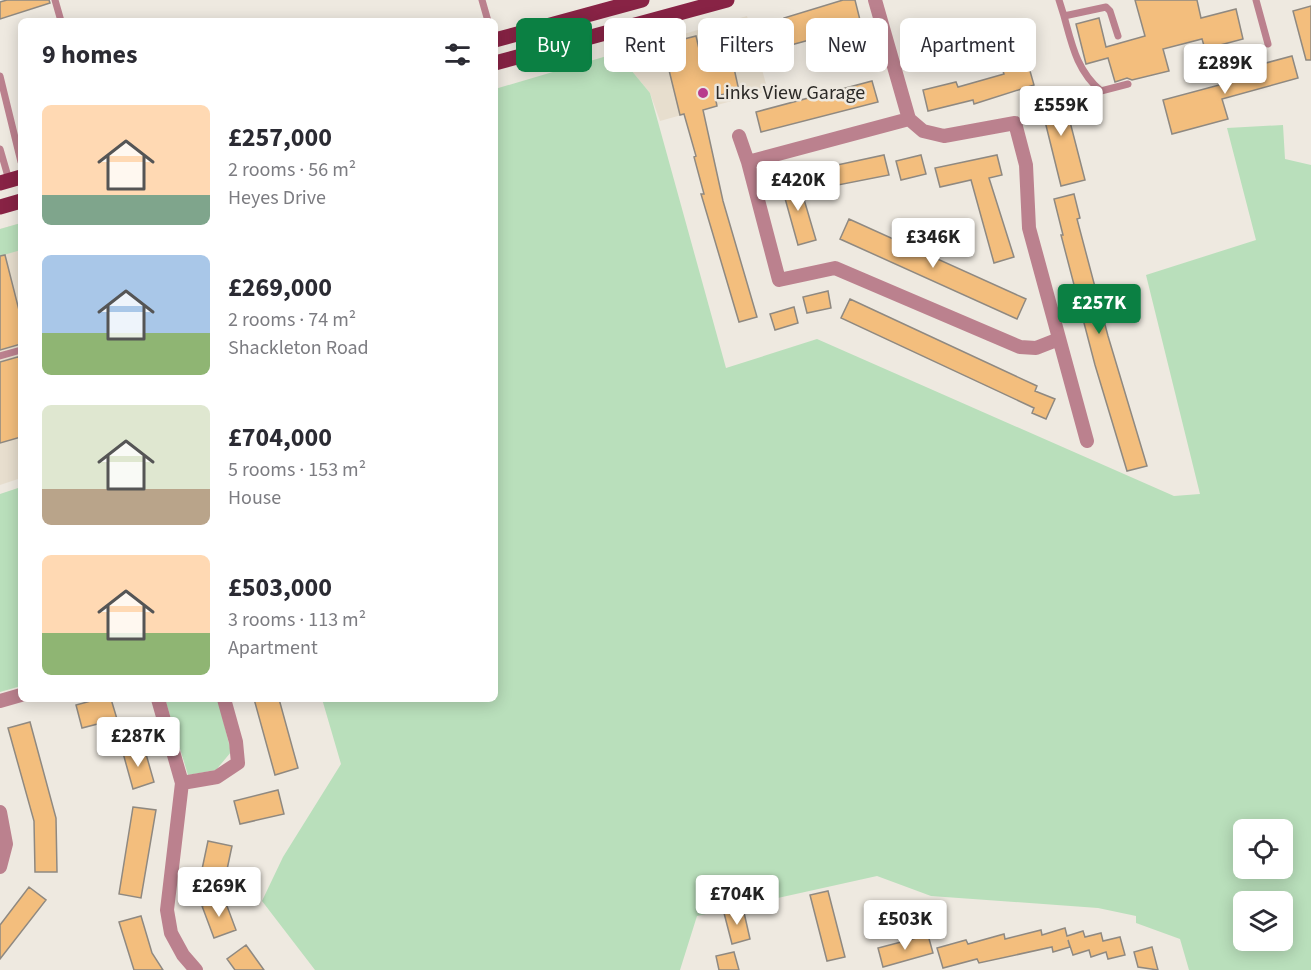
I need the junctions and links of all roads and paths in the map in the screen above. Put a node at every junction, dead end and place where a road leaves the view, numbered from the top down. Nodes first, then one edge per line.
1 (56, 0) edge
2 (483, 0) edge
3 (642, 0) edge
4 (728, 0) edge
5 (876, 0) edge
6 (1059, 0) edge
7 (1256, 0) edge
8 (1064, 16) junction
9 (60, 18) edge
10 (487, 18) edge
11 (1118, 36) dead end
12 (498, 39) edge
13 (1268, 44) dead end
14 (498, 62) edge
15 (0, 76) edge
16 (1128, 84) dead end
17 (909, 119) junction
18 (739, 136) dead end
19 (0, 149) edge
20 (18, 150) edge
21 (748, 162) junction
22 (10, 180) edge
23 (18, 202) edge
24 (0, 207) edge
25 (1059, 339) junction
26 (18, 351) edge
27 (0, 356) edge
28 (1087, 441) dead end
29 (18, 696) edge
30 (0, 701) edge
31 (159, 702) edge
32 (225, 702) edge
33 (182, 783) junction
34 (0, 812) edge
35 (0, 867) edge
36 (196, 970) edge

1 - 9 lane
2 - 10 lane
3 - 12 main road
4 - 14 main road
5 - 17 street
6 - 8 lane
7 - 13 lane
8 - 11 lane
8 - 16 lane
15 - 20 lane
17 - 21 street
17 - 25 street
18 - 21 street
19 - 22 lane
21 - 25 street
23 - 24 main road
25 - 28 street
26 - 27 lane
29 - 30 street
31 - 33 street
32 - 33 street
33 - 36 street
34 - 35 street

